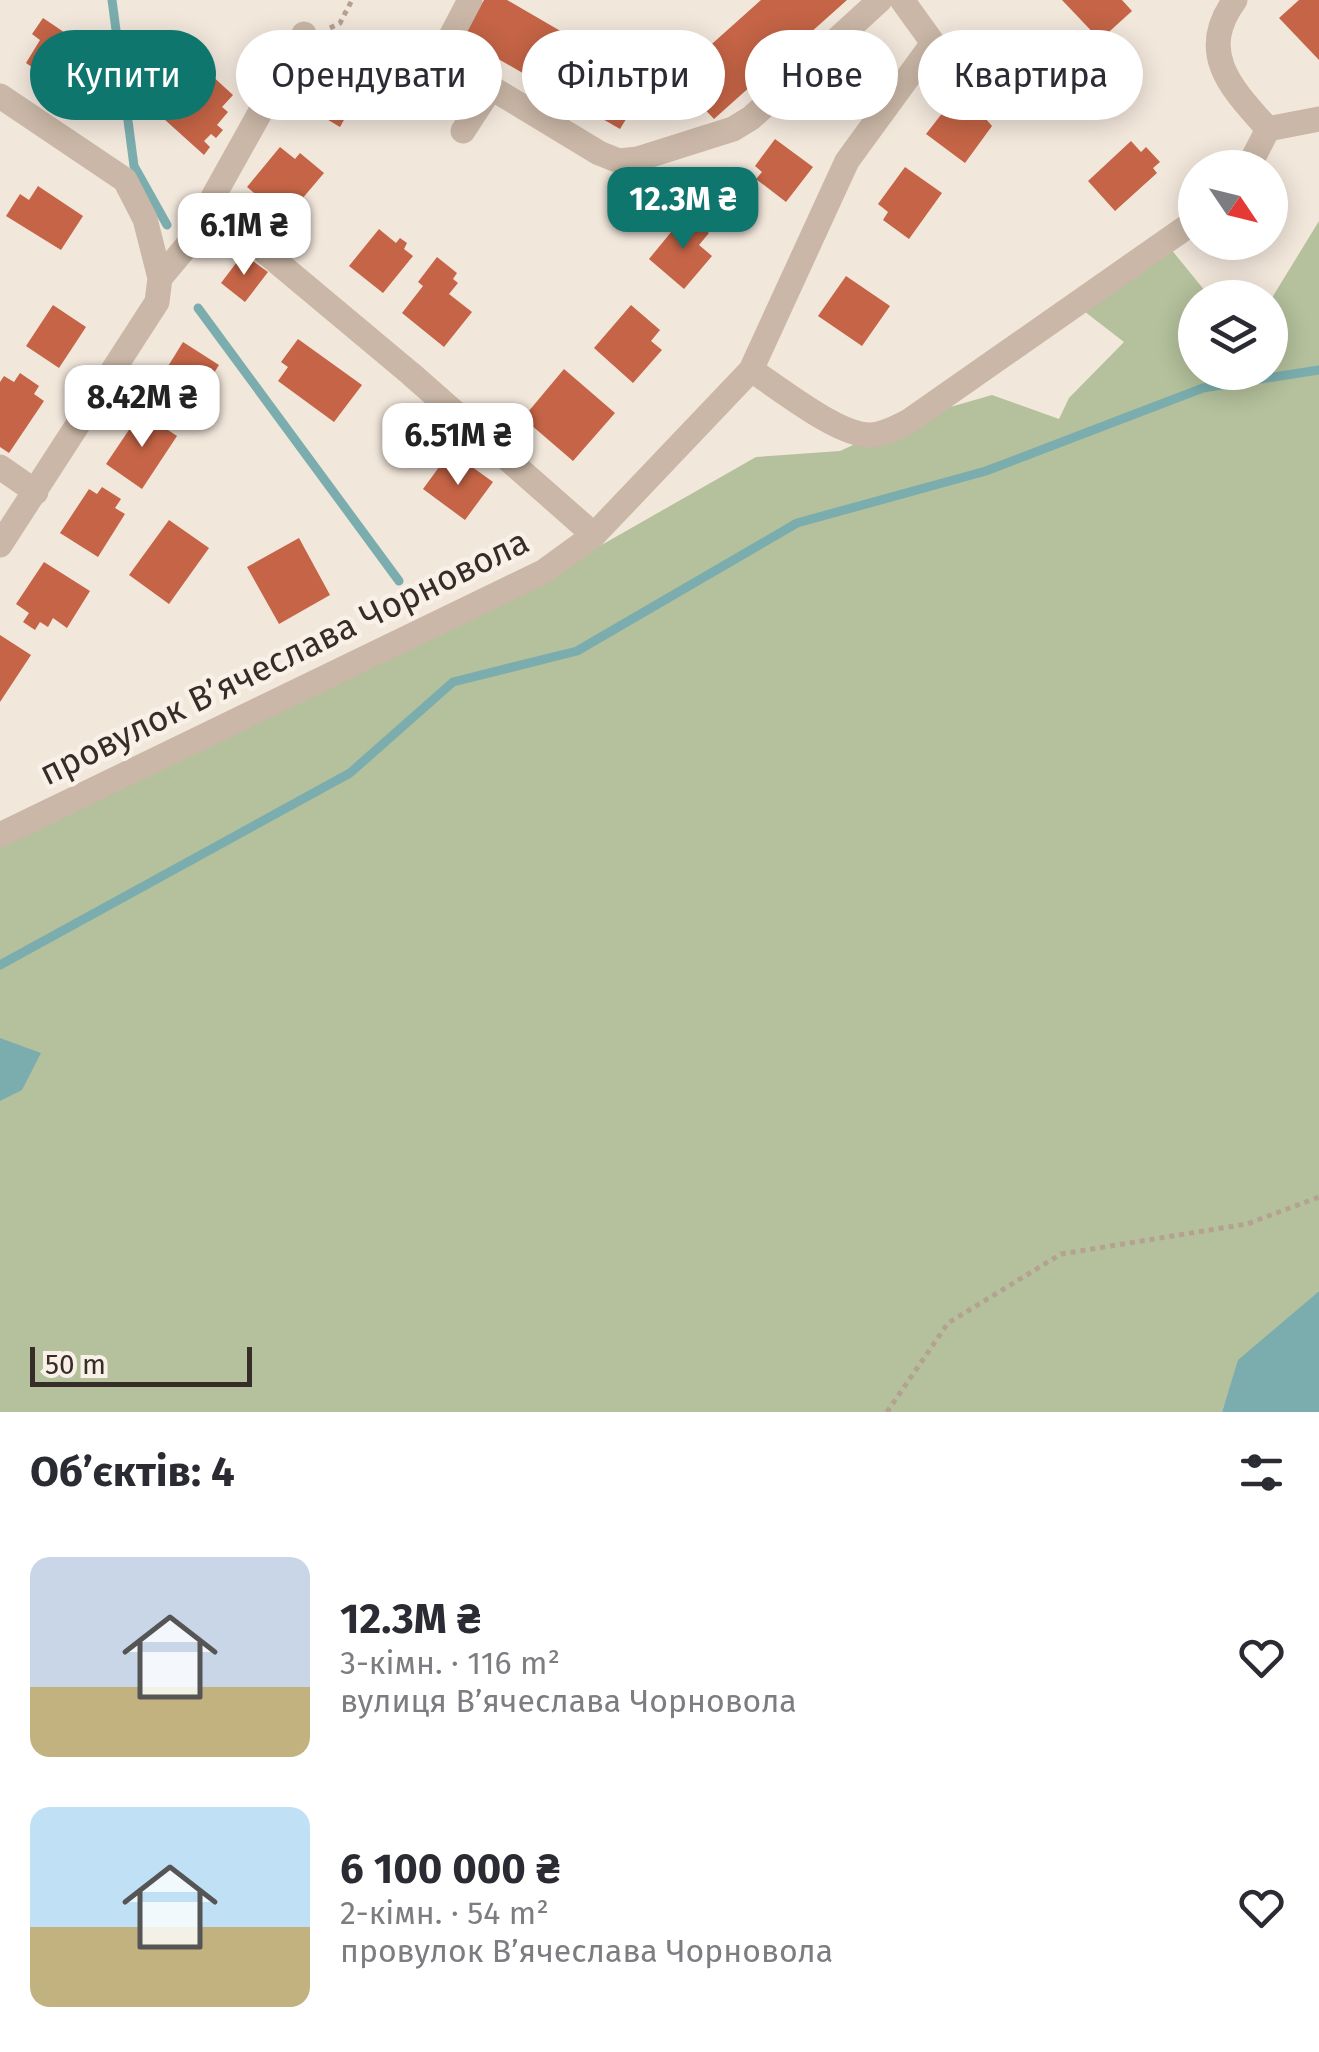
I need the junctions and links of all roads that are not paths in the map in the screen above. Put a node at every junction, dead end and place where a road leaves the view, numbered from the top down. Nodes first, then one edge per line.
1 (470, 0) edge
2 (880, 0) edge
3 (902, 0) edge
4 (1235, 0) edge
5 (454, 30) edge
6 (502, 95) edge
7 (0, 96) edge
8 (1319, 119) edge
9 (256, 120) edge
10 (471, 120) edge
11 (1268, 129) junction
12 (464, 131) dead end
13 (1257, 150) edge
14 (216, 210) junction
15 (1178, 234) edge
16 (160, 278) junction
17 (751, 370) junction
18 (0, 467) edge
19 (36, 492) junction
20 (594, 535) junction
21 (0, 545) edge
22 (0, 835) edge

1 - 5 street
2 - 6 street
3 - 17 street, провулок Вʼячеслава Чорновола
4 - 11 street
7 - 16 street
8 - 11 street
9 - 14 street
10 - 12 street
11 - 13 street
14 - 16 street
14 - 20 street, провулок Вʼячеслава Чорновола
15 - 17 street
16 - 19 street
17 - 20 street, провулок Вʼячеслава Чорновола
18 - 19 street
19 - 21 street
20 - 22 street, провулок Вʼячеслава Чорновола

